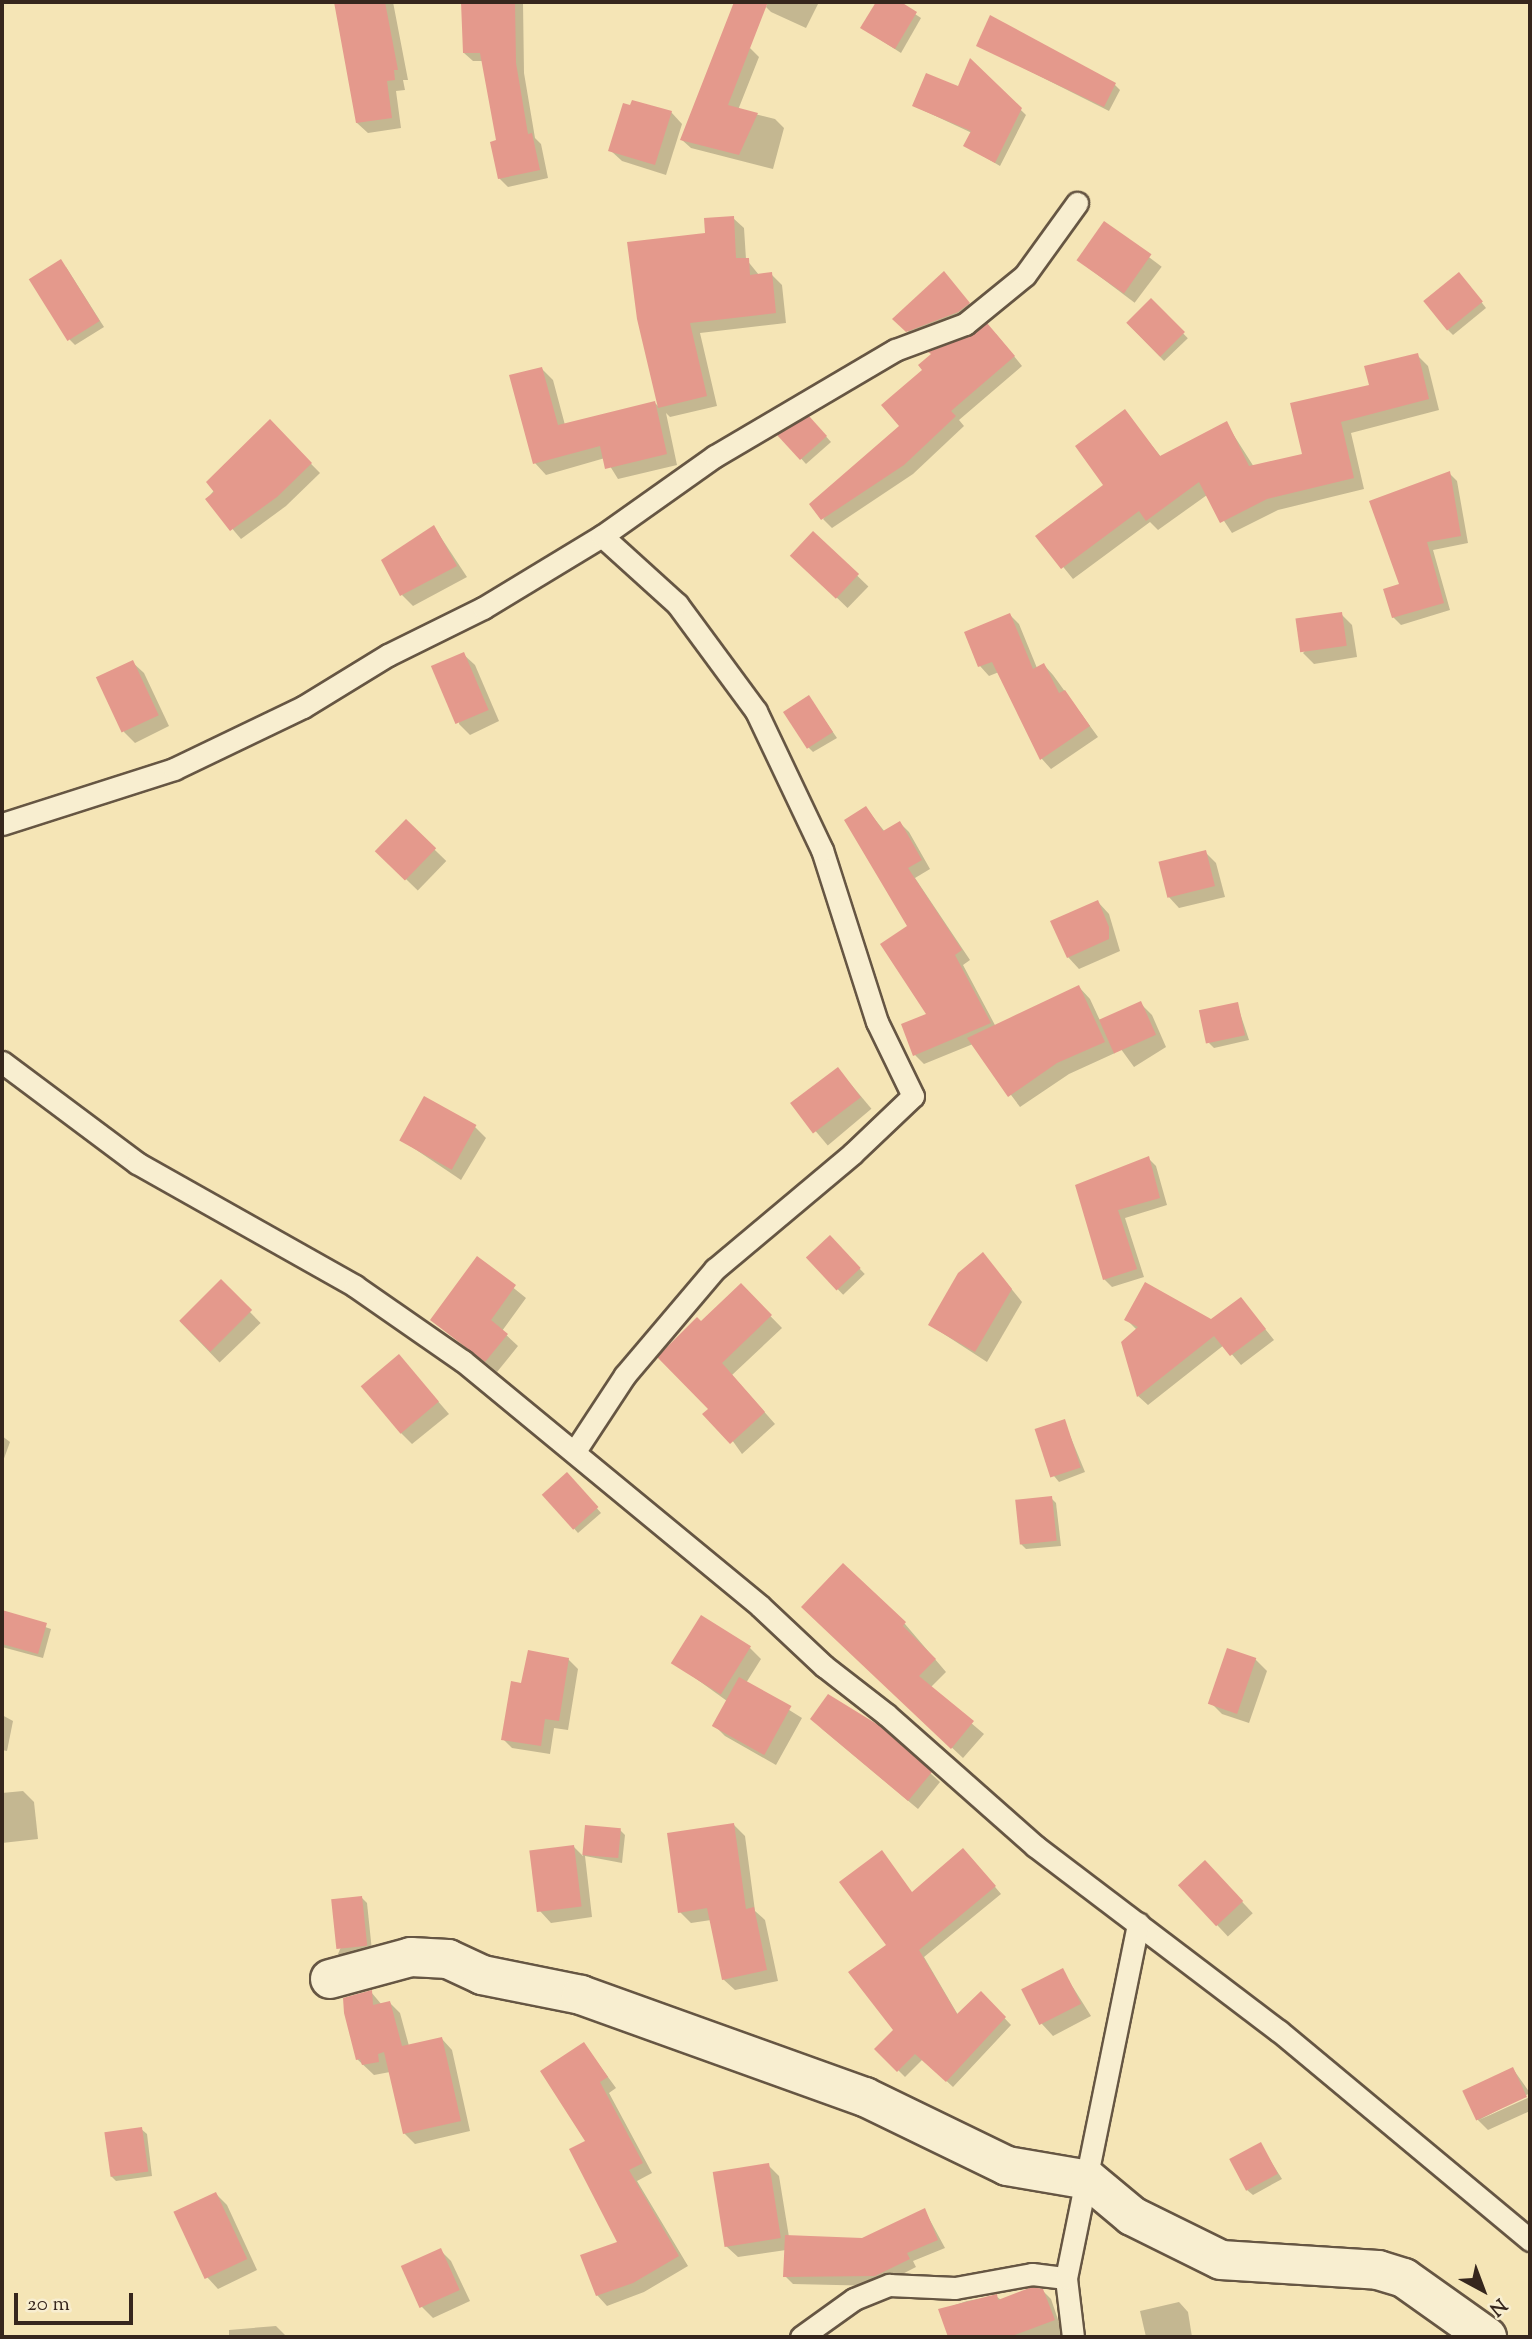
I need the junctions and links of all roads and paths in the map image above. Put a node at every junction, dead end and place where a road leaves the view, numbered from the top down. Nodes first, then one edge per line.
1 (1077, 203) dead end
2 (602, 536) junction
3 (2, 824) edge
4 (2, 1062) edge
5 (575, 1451) junction
6 (1138, 1923) junction
7 (330, 1979) dead end
8 (1089, 2180) junction
9 (1530, 2239) edge
10 (1066, 2278) junction
11 (800, 2337) edge
12 (1073, 2337) edge
13 (1487, 2337) edge

1 - 2 lane
2 - 3 lane
2 - 5 lane
4 - 5 lane
5 - 6 lane
6 - 8 lane
6 - 9 lane
7 - 8 street
8 - 10 lane
8 - 13 street
10 - 11 lane
10 - 12 lane

